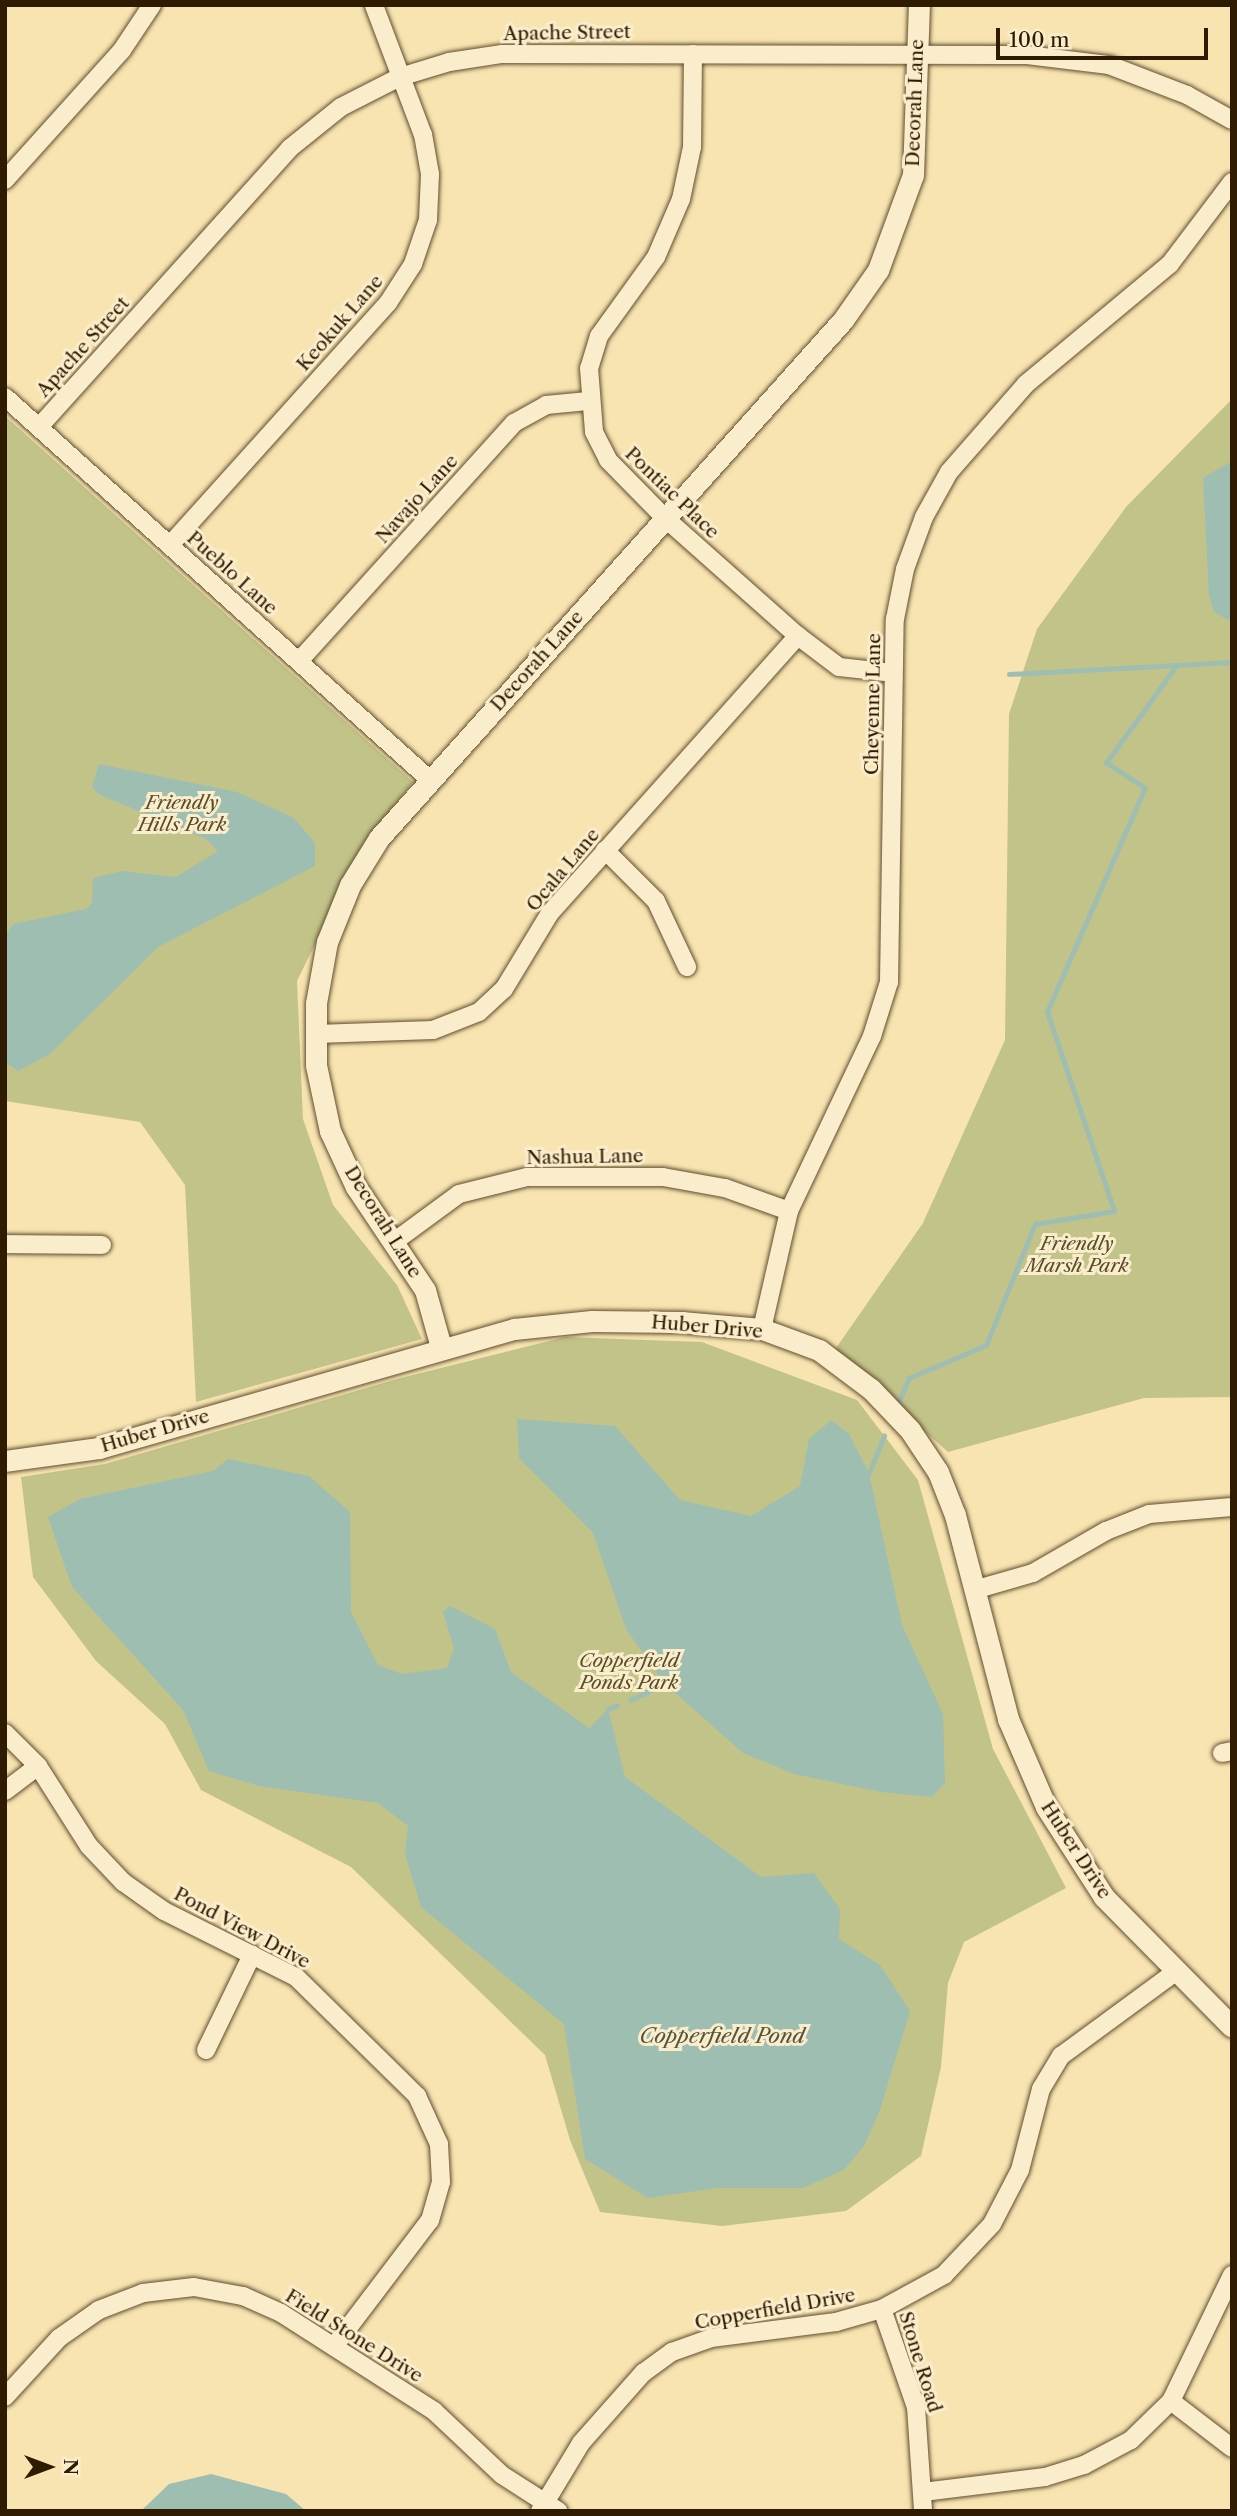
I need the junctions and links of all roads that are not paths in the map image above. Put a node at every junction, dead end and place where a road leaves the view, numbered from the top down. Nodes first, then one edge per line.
1 (152, 5) edge
2 (374, 5) edge
3 (919, 5) edge
4 (693, 54) junction
5 (918, 54) junction
6 (400, 77) junction
7 (1232, 120) edge
8 (5, 180) edge
9 (1232, 182) edge
10 (5, 397) edge
11 (588, 401) junction
12 (39, 428) junction
13 (665, 518) junction
14 (170, 545) junction
15 (798, 636) junction
16 (299, 661) junction
17 (893, 673) junction
18 (430, 780) junction
19 (605, 850) junction
20 (687, 967) dead end
21 (316, 1034) junction
22 (789, 1211) junction
23 (395, 1241) junction
24 (5, 1244) edge
25 (102, 1245) dead end
26 (762, 1329) junction
27 (441, 1347) junction
28 (5, 1461) edge
29 (1232, 1507) edge
30 (974, 1590) junction
31 (5, 1733) edge
32 (38, 1766) junction
33 (5, 1791) edge
34 (252, 1955) junction
35 (1174, 1973) junction
36 (1232, 2027) edge
37 (206, 2050) dead end
38 (1232, 2275) edge
39 (882, 2309) junction
40 (335, 2345) junction
41 (5, 2398) edge
42 (1171, 2401) junction
43 (1232, 2448) edge
44 (923, 2492) junction
45 (547, 2508) edge
46 (923, 2511) edge

1 - 8 street
2 - 6 street, Keokuk Lane
3 - 5 street, Decorah Lane
4 - 5 street, Apache Street
4 - 6 street, Apache Street
4 - 11 street, Pontiac Place
5 - 7 street, Apache Street
5 - 13 street, Decorah Lane
6 - 12 street, Apache Street
6 - 14 street, Keokuk Lane
9 - 17 street, Cheyenne Lane
10 - 12 street, Pueblo Lane
11 - 13 street, Pontiac Place
11 - 16 street, Navajo Lane
12 - 14 street, Pueblo Lane
13 - 15 street, Pontiac Place
13 - 18 street, Decorah Lane
14 - 16 street, Pueblo Lane
15 - 17 street, Pontiac Place
15 - 19 street, Ocala Lane
16 - 18 street, Pueblo Lane
17 - 22 street, Cheyenne Lane
18 - 21 street, Decorah Lane
19 - 20 street
19 - 21 street, Ocala Lane
21 - 23 street, Decorah Lane
22 - 23 street, Nashua Lane
22 - 26 street, Cheyenne Lane
23 - 27 street, Decorah Lane
24 - 25 street
26 - 27 street, Huber Drive
26 - 30 street, Huber Drive
27 - 28 street, Huber Drive
29 - 30 street
30 - 35 street, Huber Drive
31 - 32 street, Pond View Drive
32 - 33 street
32 - 34 street, Pond View Drive
34 - 37 street
34 - 40 street, Pond View Drive
35 - 36 street, Huber Drive
35 - 39 street, Copperfield Drive
38 - 42 street
39 - 44 street, Stone Road
39 - 45 street, Copperfield Drive
40 - 41 street, Field Stone Drive
40 - 45 street, Field Stone Drive
42 - 43 street
42 - 44 street
44 - 46 street, Stone Road

